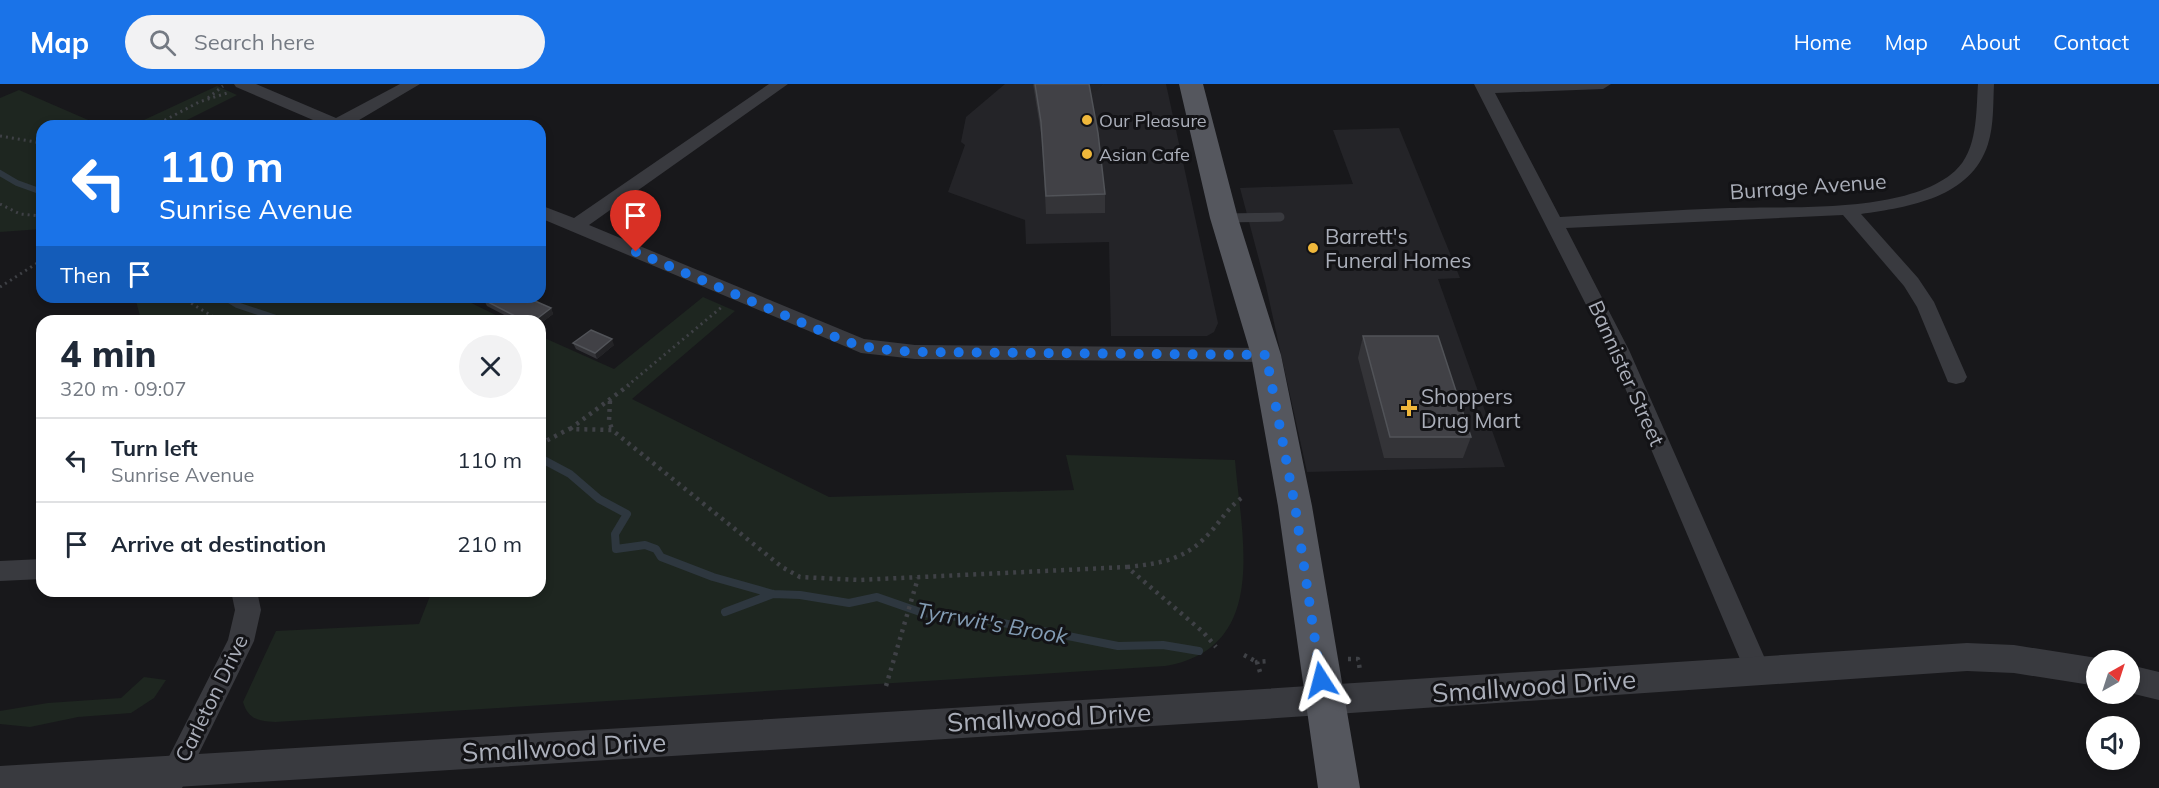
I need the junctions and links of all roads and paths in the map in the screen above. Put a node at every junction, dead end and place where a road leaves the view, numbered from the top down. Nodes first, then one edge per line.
1 (226, 84) edge
2 (243, 84) edge
3 (412, 84) edge
4 (780, 84) edge
5 (1191, 84) edge
6 (1604, 84) edge
7 (1986, 84) edge
8 (1483, 86) edge
9 (205, 100) junction
10 (166, 120) edge
11 (327, 120) edge
12 (348, 120) edge
13 (0, 136) edge
14 (36, 142) edge
15 (0, 204) edge
16 (1847, 209) junction
17 (546, 214) edge
18 (36, 215) edge
19 (1280, 217) dead end
20 (1224, 218) junction
21 (1555, 223) junction
22 (575, 226) junction
23 (36, 264) edge
24 (0, 287) edge
25 (736, 295) junction
26 (192, 303) edge
27 (210, 315) edge
28 (1266, 355) junction
29 (1956, 377) dead end
30 (610, 401) junction
31 (569, 429) junction
32 (612, 430) junction
33 (546, 441) edge
34 (1243, 497) dead end
35 (1127, 567) junction
36 (36, 568) edge
37 (0, 571) edge
38 (918, 578) junction
39 (246, 597) edge
40 (1216, 647) dead end
41 (1244, 656) dead end
42 (1343, 658) dead end
43 (1270, 661) dead end
44 (1257, 662) junction
45 (1360, 670) dead end
46 (1758, 670) junction
47 (2086, 670) edge
48 (1260, 672) dead end
49 (2140, 681) edge
50 (886, 686) dead end
51 (2159, 686) edge
52 (1324, 700) junction
53 (171, 779) edge
54 (0, 782) edge
55 (1339, 788) edge

1 - 9 path
2 - 9 path
2 - 11 street
3 - 12 street
4 - 22 street
5 - 20 main road
6 - 8 street
7 - 16 street, Burrage Avenue
8 - 21 street, Bannister Street
9 - 10 path
13 - 14 path
15 - 18 path
16 - 21 street, Burrage Avenue
16 - 29 street
17 - 22 street
19 - 20 lane
20 - 28 main road
21 - 46 street, Bannister Street
22 - 25 street
23 - 24 path
25 - 28 street
25 - 30 path
26 - 27 path
28 - 52 main road
30 - 31 path
30 - 32 path
31 - 32 path
31 - 33 path
32 - 38 path
34 - 35 path
35 - 38 path
35 - 40 path
36 - 37 street
38 - 50 path
39 - 53 street, Carleton Drive
41 - 44 path
42 - 45 path
43 - 44 path
44 - 48 path
46 - 47 street, Smallwood Drive
46 - 52 street, Smallwood Drive
49 - 51 street
52 - 53 street, Smallwood Drive
52 - 55 main road
53 - 54 street, Smallwood Drive

